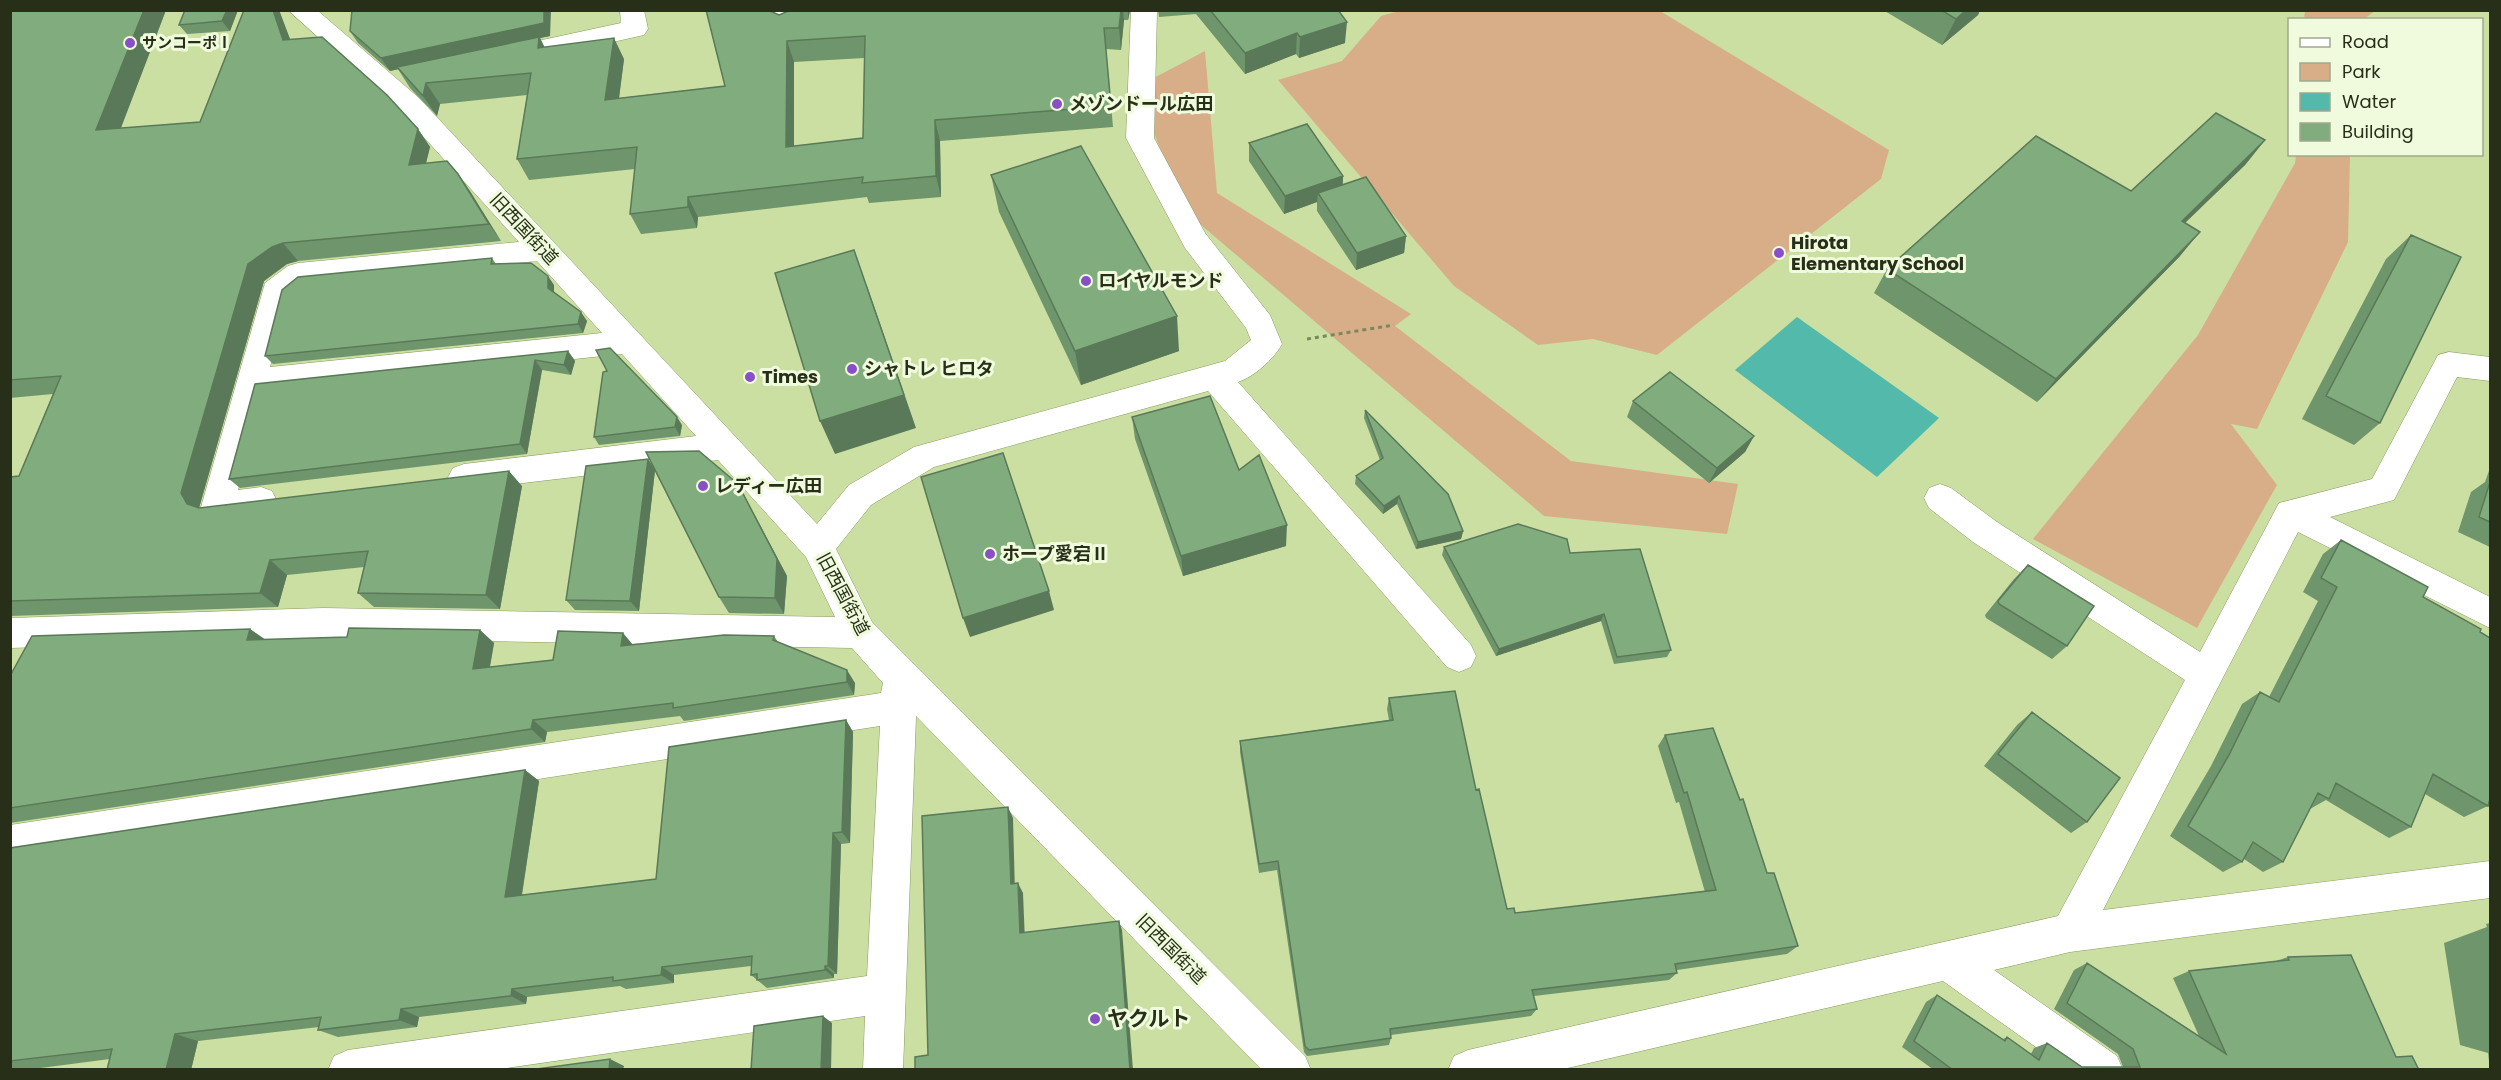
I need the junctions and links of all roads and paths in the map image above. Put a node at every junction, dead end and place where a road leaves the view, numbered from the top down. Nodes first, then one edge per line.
1 (300, 10) edge
2 (1144, 10) edge
3 (632, 12) dead end
4 (498, 59) edge
5 (419, 76) edge
6 (384, 83) junction
7 (544, 250) junction
8 (1394, 325) dead end
9 (628, 342) junction
10 (1267, 344) junction
11 (2490, 369) edge
12 (1215, 377) junction
13 (250, 381) junction
14 (723, 446) junction
15 (440, 480) edge
16 (287, 498) edge
17 (1940, 498) dead end
18 (2291, 513) junction
19 (818, 547) junction
20 (2490, 613) edge
21 (26, 633) edge
22 (860, 633) junction
23 (1459, 656) dead end
24 (26, 664) edge
25 (2206, 675) junction
26 (898, 692) junction
27 (10, 843) edge
28 (2490, 880) edge
29 (2070, 933) junction
30 (1947, 961) junction
31 (887, 993) junction
32 (348, 1070) edge
33 (883, 1070) edge
34 (1291, 1070) edge
35 (1468, 1070) edge
36 (2103, 1070) edge

1 - 6 street, 旧西国街道
2 - 10 street
3 - 4 street
5 - 6 street
6 - 7 street, 旧西国街道
7 - 9 street, 旧西国街道
7 - 13 street
8 - 10 path
9 - 13 street
9 - 14 street, 旧西国街道
10 - 12 street
11 - 18 street
12 - 19 street
12 - 23 street
13 - 16 street
14 - 15 street
14 - 19 street, 旧西国街道
17 - 25 street
18 - 20 street
18 - 25 street
19 - 22 street, 旧西国街道
21 - 22 street
21 - 24 street
22 - 26 street, 旧西国街道
25 - 29 street
26 - 27 street
26 - 31 street
26 - 34 street, 旧西国街道
28 - 29 street
29 - 30 street
30 - 35 street
30 - 36 street
31 - 32 street
31 - 33 street

